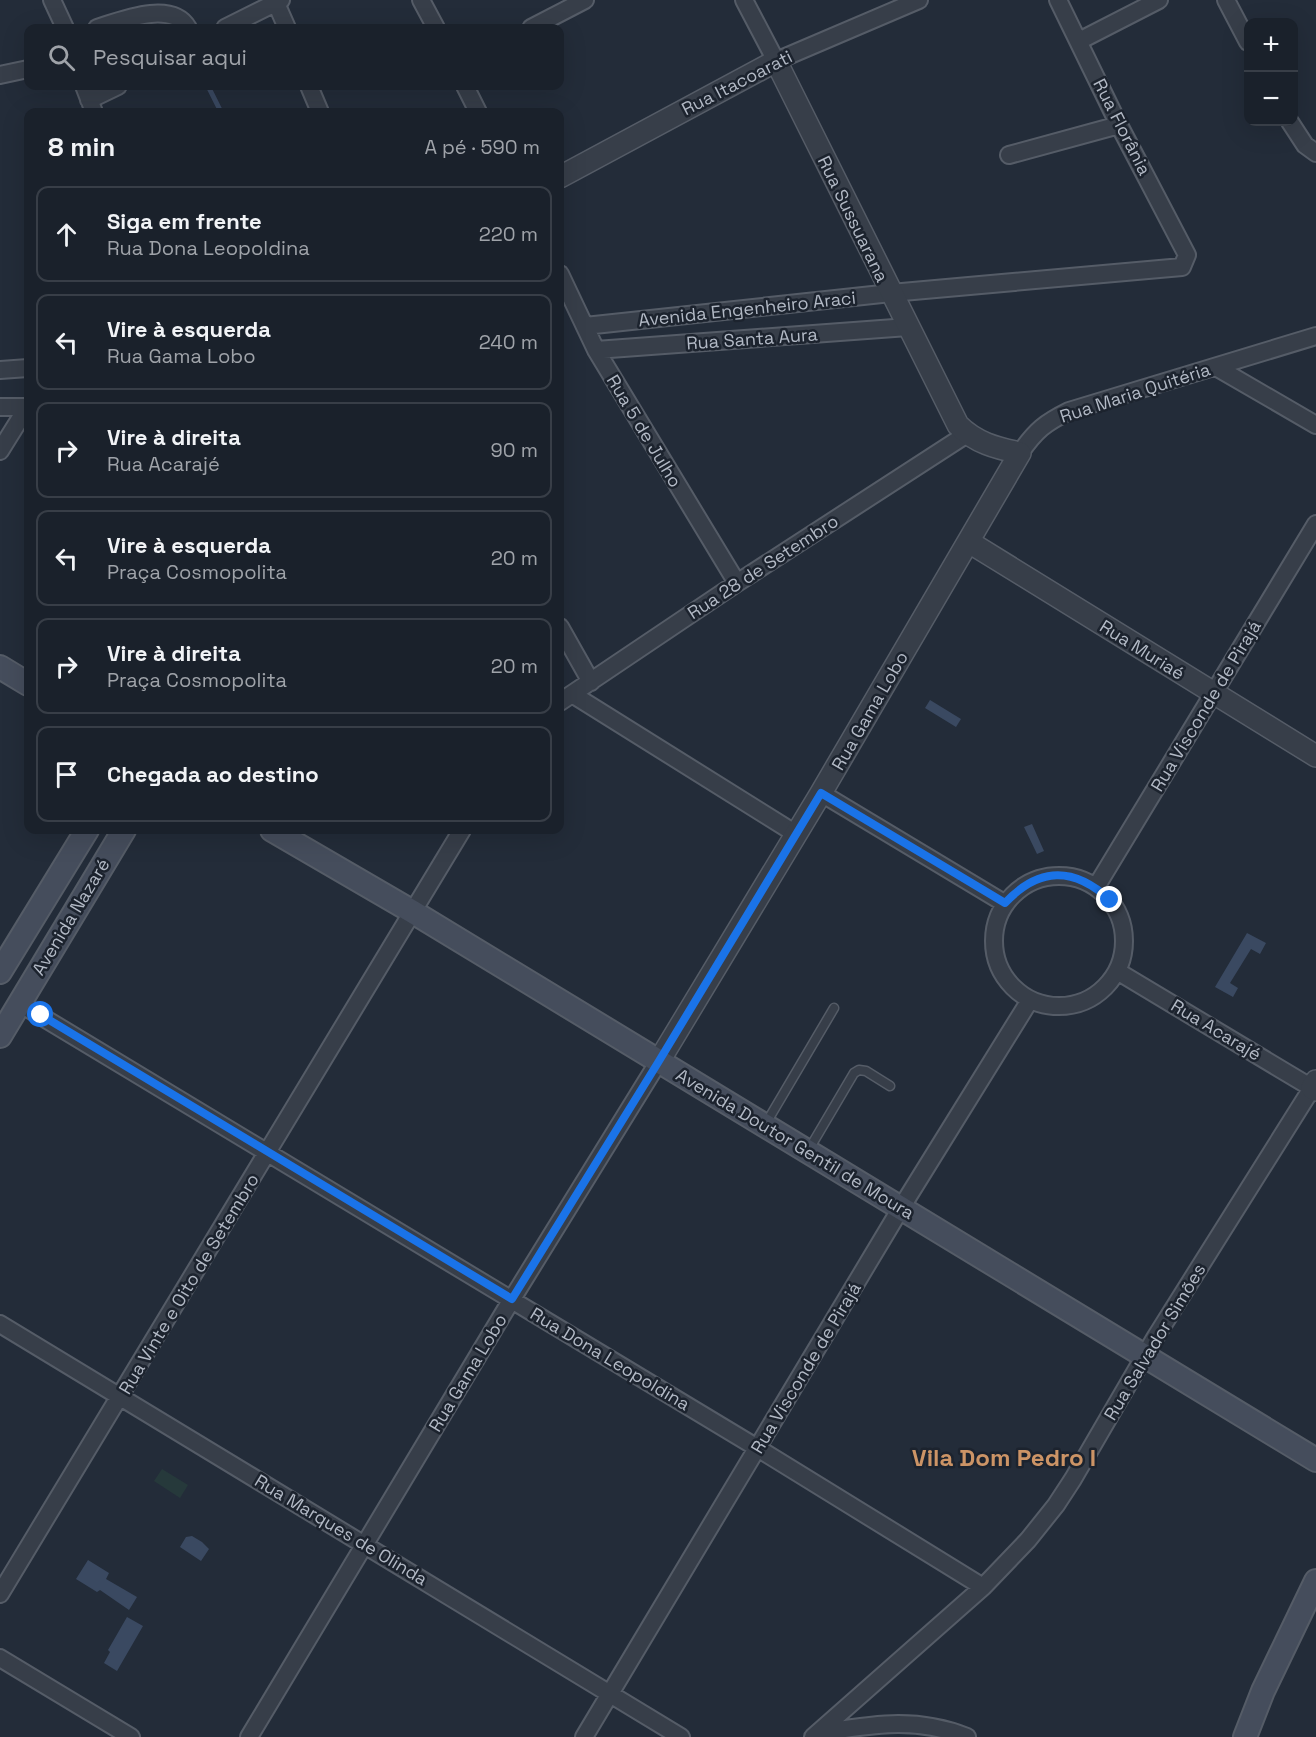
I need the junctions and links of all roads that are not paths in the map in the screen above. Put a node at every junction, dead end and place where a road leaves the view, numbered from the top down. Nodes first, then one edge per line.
1 (52, 0) edge
2 (421, 0) edge
3 (585, 0) edge
4 (744, 0) edge
5 (919, 0) edge
6 (1058, 0) edge
7 (1159, 0) edge
8 (1226, 0) edge
9 (279, 1) edge
10 (249, 7) edge
11 (63, 24) edge
12 (112, 24) edge
13 (186, 24) edge
14 (230, 24) edge
15 (286, 24) edge
16 (434, 24) edge
17 (539, 24) edge
18 (1244, 34) edge
19 (1079, 41) junction
20 (776, 62) junction
21 (24, 70) edge
22 (0, 75) edge
23 (109, 90) edge
24 (311, 90) edge
25 (467, 90) edge
26 (89, 99) edge
27 (318, 108) edge
28 (476, 108) edge
29 (1119, 125) junction
30 (1292, 126) edge
31 (1316, 153) edge
32 (1009, 155) dead end
33 (564, 175) edge
34 (1187, 255) joint
35 (564, 282) edge
36 (891, 293) junction
37 (585, 326) junction
38 (908, 327) junction
39 (1316, 336) edge
40 (596, 350) junction
41 (1215, 367) junction
42 (24, 368) edge
43 (0, 370) edge
44 (0, 407) edge
45 (24, 407) edge
46 (24, 413) edge
47 (1316, 425) edge
48 (967, 434) junction
49 (0, 451) edge
50 (1020, 453) junction
51 (1316, 524) edge
52 (969, 542) junction
53 (737, 583) junction
54 (564, 634) edge
55 (0, 667) edge
56 (24, 682) edge
57 (591, 682) junction
58 (1213, 694) junction
59 (566, 698) edge
60 (1316, 756) edge
61 (821, 793) junction
62 (85, 834) edge
63 (122, 834) edge
64 (280, 834) edge
65 (460, 834) edge
66 (796, 834) junction
67 (1096, 887) junction
68 (1005, 903) junction
69 (413, 912) junction
70 (1117, 971) junction
71 (0, 972) edge
72 (1030, 1000) junction
73 (20, 1004) junction
74 (834, 1008) dead end
75 (0, 1036) edge
76 (659, 1061) junction
77 (890, 1086) dead end
78 (1315, 1086) edge
79 (765, 1126) junction
80 (269, 1152) junction
81 (808, 1152) junction
82 (901, 1208) junction
83 (512, 1299) junction
84 (0, 1324) edge
85 (1145, 1356) junction
86 (120, 1398) junction
87 (759, 1449) junction
88 (1316, 1460) edge
89 (366, 1544) junction
90 (1316, 1581) edge
91 (983, 1587) junction
92 (0, 1594) edge
93 (0, 1658) edge
94 (609, 1693) junction
95 (860, 1695) junction
96 (879, 1723) junction
97 (813, 1736) edge
98 (131, 1737) edge
99 (249, 1737) edge
100 (584, 1737) edge
101 (681, 1737) edge
102 (967, 1737) edge
103 (1245, 1737) edge

1 - 11 street
2 - 16 street
3 - 17 street
4 - 20 street, Rua Sussuarana
5 - 20 street, Rua Itacoarati
6 - 19 street, Rua Florânia
7 - 19 street
8 - 18 street
9 - 10 street
9 - 15 street
10 - 14 street
12 - 13 street
19 - 29 street, Rua Florânia
20 - 33 street, Rua Itacoarati
20 - 36 street, Rua Sussuarana
21 - 22 street
23 - 26 street
24 - 27 street
25 - 28 street
29 - 32 street
29 - 34 street, Rua Florânia
30 - 31 street
34 - 36 street, Avenida Engenheiro Araci
35 - 37 street, Rua 5 de Julho
36 - 37 street, Avenida Engenheiro Araci
36 - 38 street, Rua Sussuarana
37 - 40 street, Rua 5 de Julho
38 - 40 street, Rua Santa Aura
38 - 48 street, Rua Sussuarana
39 - 41 street, Rua Maria Quitéria
40 - 53 street, Rua 5 de Julho
41 - 47 street
41 - 50 street, Rua Maria Quitéria
42 - 43 street
44 - 45 street
46 - 49 street
48 - 50 street
48 - 53 street, Rua 28 de Setembro
50 - 52 street, Rua Gama Lobo
51 - 58 street, Rua Visconde de Pirajá
52 - 58 street, Rua Muriaé
52 - 61 street, Rua Gama Lobo
53 - 57 street, Rua 28 de Setembro
54 - 57 street
55 - 56 main road
57 - 59 street, Rua 28 de Setembro
58 - 60 street, Rua Muriaé
58 - 67 street, Rua Visconde de Pirajá
59 - 66 street
61 - 66 street, Rua Gama Lobo
61 - 68 street
62 - 71 main road, Avenida Nazaré
63 - 73 main road, Avenida Nazaré
64 - 69 main road, Avenida Doutor Gentil de Moura
65 - 69 street
66 - 76 street, Rua Gama Lobo
67 - 68 street
67 - 70 street
68 - 72 street
69 - 76 main road, Avenida Doutor Gentil de Moura
69 - 80 street, Rua Vinte e Oito de Setembro
70 - 72 street
70 - 78 street, Rua Acarajé
72 - 82 street, Rua Visconde de Pirajá
73 - 75 main road, Avenida Nazaré
73 - 80 street, Rua Dona Leopoldina
74 - 79 lane
76 - 79 main road, Avenida Doutor Gentil de Moura
76 - 83 street, Rua Gama Lobo
77 - 81 lane
78 - 85 street, Rua Salvador Simões
79 - 81 main road, Avenida Doutor Gentil de Moura
80 - 83 street, Rua Dona Leopoldina
80 - 86 street, Rua Vinte e Oito de Setembro
81 - 82 main road, Avenida Doutor Gentil de Moura
82 - 85 main road, Avenida Doutor Gentil de Moura
82 - 87 street, Rua Visconde de Pirajá
83 - 87 street, Rua Dona Leopoldina
83 - 89 street, Rua Gama Lobo
84 - 86 street, Rua Marques de Olinda
85 - 88 main road, Avenida Doutor Gentil de Moura
85 - 91 street, Rua Salvador Simões
86 - 89 street, Rua Marques de Olinda
86 - 92 street, Rua Vinte e Oito de Setembro
87 - 91 street, Rua Dona Leopoldina
87 - 94 street, Rua Visconde de Pirajá
89 - 94 street, Rua Marques de Olinda
89 - 99 street, Rua Gama Lobo
90 - 103 main road
91 - 95 street, Rua Salvador Simões
93 - 98 street
94 - 100 street, Rua Visconde de Pirajá
94 - 101 street, Rua Marques de Olinda
95 - 96 street
95 - 97 street, Rua Salvador Simões
96 - 97 street
96 - 102 street

